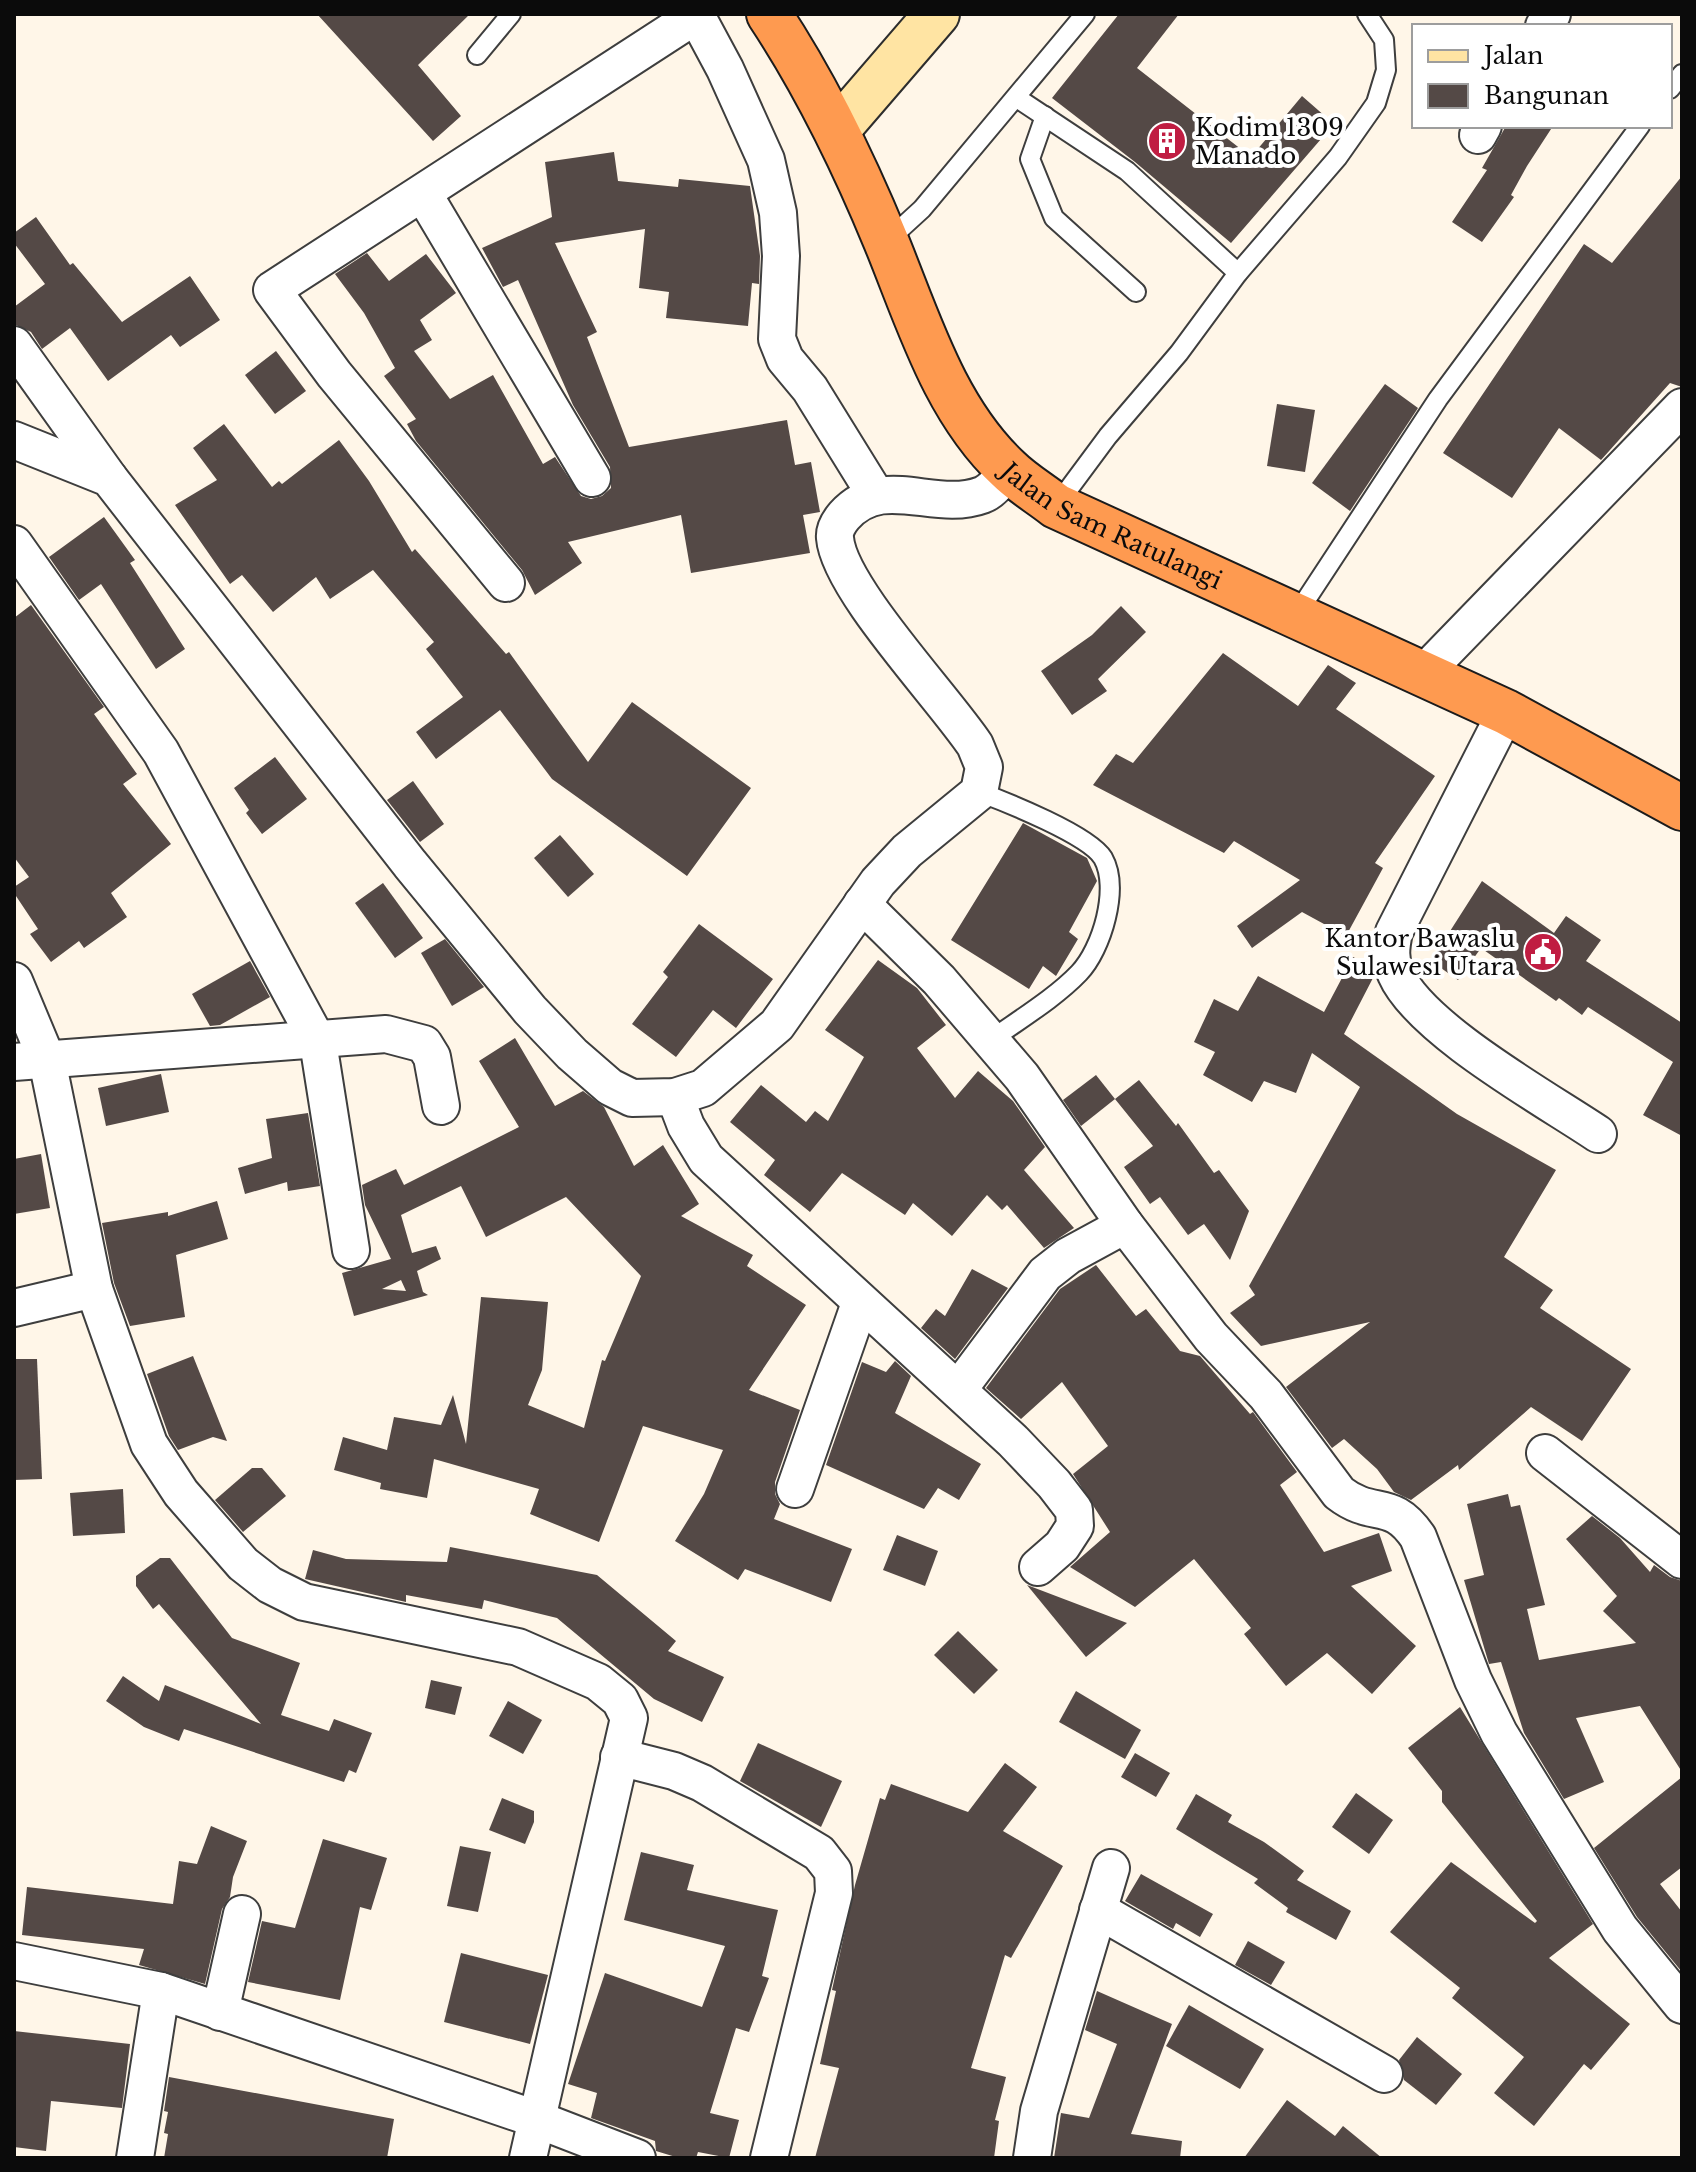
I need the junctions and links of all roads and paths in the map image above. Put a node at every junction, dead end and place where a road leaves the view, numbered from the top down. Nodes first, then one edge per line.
1 (511, 14) edge
2 (769, 14) edge
3 (937, 14) edge
4 (1085, 14) edge
5 (1367, 14) edge
6 (697, 15) edge
7 (477, 55) dead end
8 (1017, 98) junction
9 (1045, 116) junction
10 (1639, 128) edge
11 (837, 130) junction
12 (424, 195) junction
13 (886, 241) junction
14 (1238, 273) junction
15 (1136, 292) dead end
16 (14, 345) edge
17 (1682, 407) edge
18 (14, 440) edge
19 (1008, 470) junction
20 (109, 478) junction
21 (592, 478) dead end
22 (875, 494) junction
23 (1056, 506) junction
24 (14, 544) edge
25 (506, 583) dead end
26 (1294, 617) junction
27 (1424, 673) junction
28 (1506, 712) junction
29 (979, 792) junction
30 (1682, 808) edge
31 (862, 904) junction
32 (14, 981) edge
33 (991, 1040) junction
34 (318, 1042) junction
35 (31, 1061) edge
36 (675, 1097) junction
37 (441, 1106) dead end
38 (1598, 1134) dead end
39 (1125, 1225) junction
40 (351, 1250) dead end
41 (94, 1289) junction
42 (860, 1303) junction
43 (14, 1308) edge
44 (958, 1390) junction
45 (1545, 1453) dead end
46 (795, 1489) dead end
47 (1682, 1560) edge
48 (1038, 1567) dead end
49 (619, 1757) junction
50 (1111, 1868) dead end
51 (1098, 1910) junction
52 (242, 1914) dead end
53 (14, 1961) edge
54 (161, 1991) junction
55 (1682, 2005) edge
56 (220, 2012) junction
57 (1384, 2074) dead end
58 (536, 2119) junction
59 (135, 2158) edge
60 (528, 2158) edge
61 (637, 2158) edge
62 (769, 2158) edge
63 (1032, 2158) edge

1 - 7 lane
2 - 11 highway, Jalan Sam Ratulangi
3 - 11 main road
4 - 8 lane
5 - 14 lane
6 - 12 street
6 - 22 street
8 - 9 lane
8 - 13 lane
9 - 14 lane
9 - 15 lane
10 - 26 lane
11 - 13 highway, Jalan Sam Ratulangi
12 - 21 street
12 - 25 street
13 - 19 highway, Jalan Sam Ratulangi
14 - 23 lane
16 - 20 street
17 - 27 street
18 - 20 street
19 - 22 street
19 - 23 highway, Jalan Sam Ratulangi
20 - 36 street
22 - 29 street
23 - 26 highway, Jalan Sam Ratulangi
24 - 34 street
26 - 27 highway, Jalan Sam Ratulangi
27 - 28 highway, Jalan Sam Ratulangi
28 - 30 highway, Jalan Sam Ratulangi
28 - 38 street
29 - 31 street
29 - 33 lane
31 - 33 street
31 - 36 street
32 - 35 street
33 - 39 street
34 - 35 street
34 - 37 street
34 - 40 street
35 - 41 street
36 - 42 street
39 - 44 street
39 - 55 street
41 - 43 street
41 - 49 street
42 - 44 street
42 - 46 street
44 - 48 street
45 - 47 street
49 - 58 street
49 - 62 street
50 - 51 street
51 - 57 street
51 - 63 street
52 - 56 street
53 - 54 street
54 - 56 street
54 - 59 street
56 - 58 street
58 - 60 street
58 - 61 street

